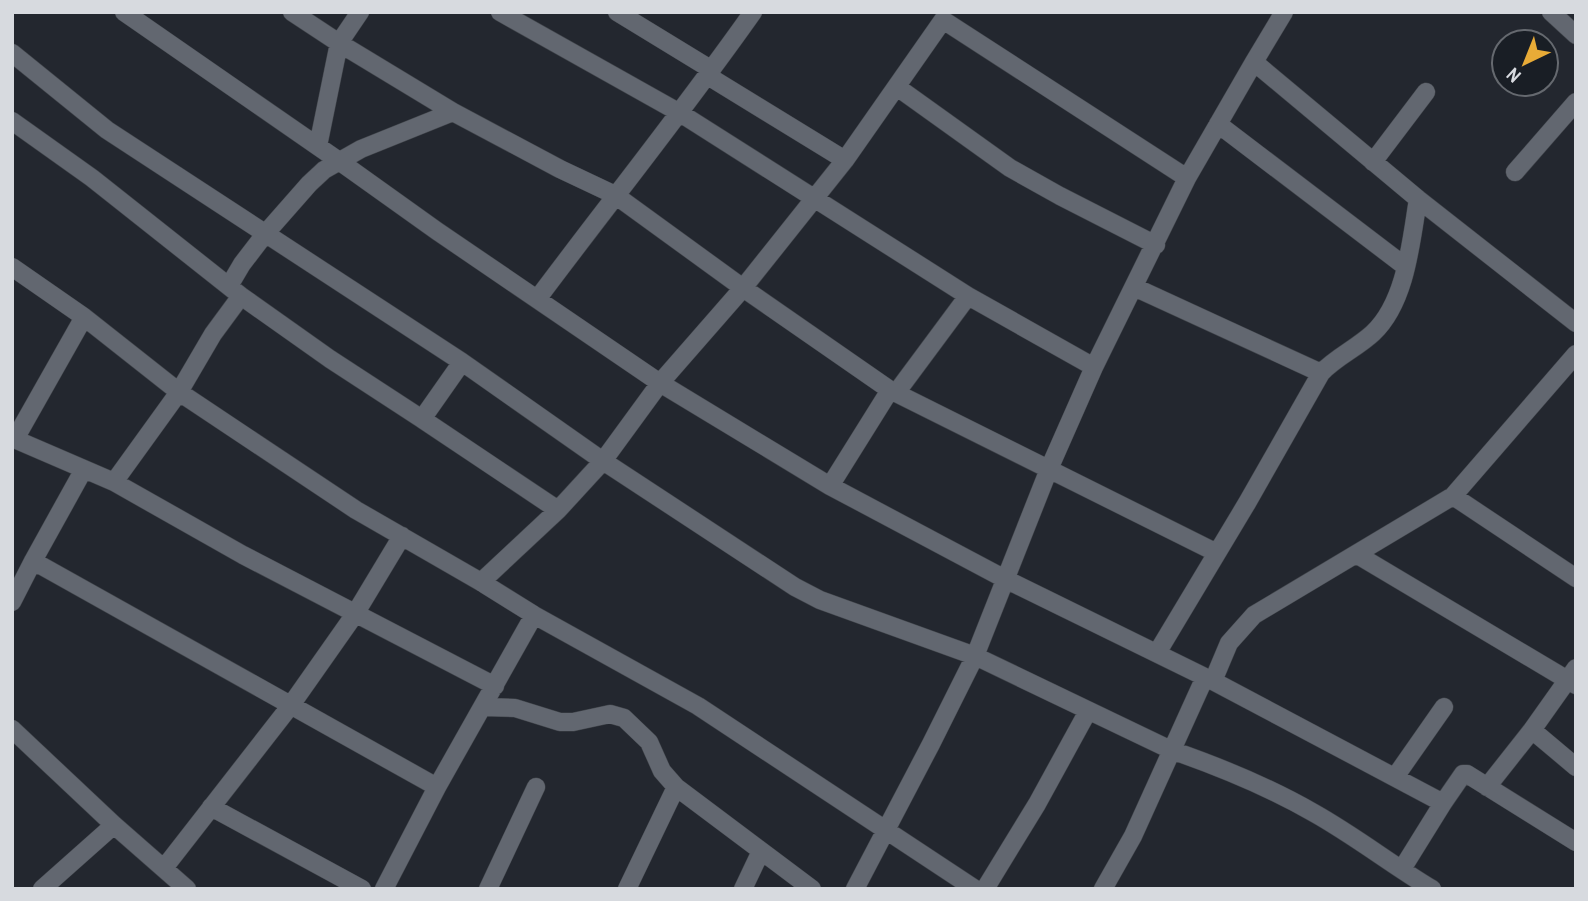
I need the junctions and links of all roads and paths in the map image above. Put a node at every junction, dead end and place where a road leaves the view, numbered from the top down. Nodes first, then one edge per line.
1 (124, 12) edge
2 (292, 12) edge
3 (360, 12) edge
4 (500, 12) edge
5 (617, 12) edge
6 (753, 12) edge
7 (1284, 12) edge
8 (1551, 12) edge
9 (944, 16) edge
10 (1576, 35) edge
11 (339, 43) junction
12 (12, 53) edge
13 (1254, 62) junction
14 (710, 73) junction
15 (897, 87) junction
16 (1426, 92) dead end
17 (1576, 102) edge
18 (453, 111) junction
19 (680, 113) junction
20 (12, 121) edge
21 (1218, 124) junction
22 (318, 146) junction
23 (845, 160) junction
24 (339, 161) junction
25 (1373, 162) junction
26 (1515, 172) dead end
27 (1187, 178) junction
28 (615, 195) junction
29 (814, 199) junction
30 (1418, 199) junction
31 (265, 234) junction
32 (1156, 245) junction
33 (12, 267) edge
34 (1406, 267) junction
35 (1135, 287) junction
36 (743, 288) junction
37 (235, 291) junction
38 (968, 296) junction
39 (538, 298) junction
40 (84, 317) junction
41 (1576, 323) edge
42 (1576, 354) edge
43 (462, 362) junction
44 (1094, 367) junction
45 (1321, 373) junction
46 (660, 383) junction
47 (179, 392) junction
48 (893, 392) junction
49 (422, 419) junction
50 (13, 438) edge
51 (603, 461) junction
52 (84, 469) junction
53 (1049, 469) junction
54 (114, 482) junction
55 (830, 486) junction
56 (1453, 496) junction
57 (558, 510) junction
58 (402, 537) junction
59 (1217, 552) junction
60 (1356, 554) junction
61 (33, 561) junction
62 (1576, 578) edge
63 (1005, 579) junction
64 (481, 582) junction
65 (12, 602) edge
66 (355, 614) junction
67 (534, 615) junction
68 (1157, 653) junction
69 (975, 656) junction
70 (1573, 678) edge
71 (1209, 679) junction
72 (495, 686) junction
73 (291, 705) junction
74 (483, 707) junction
75 (1444, 707) dead end
76 (1088, 711) junction
77 (12, 729) edge
78 (1532, 730) junction
79 (1171, 750) junction
80 (1576, 768) edge
81 (1395, 777) junction
82 (1488, 786) junction
83 (437, 787) junction
84 (536, 787) dead end
85 (676, 787) junction
86 (1443, 803) junction
87 (211, 807) junction
88 (114, 825) junction
89 (886, 829) junction
90 (1576, 842) edge
91 (761, 851) junction
92 (164, 868) junction
93 (1402, 869) junction
94 (1108, 887) edge
95 (1429, 888) edge
96 (42, 889) edge
97 (187, 889) edge
98 (362, 889) edge
99 (384, 889) edge
100 (488, 889) edge
101 (626, 889) edge
102 (743, 889) edge
103 (812, 889) edge
104 (855, 889) edge
105 (975, 889) edge
106 (985, 889) edge

1 - 22 street
2 - 11 street
3 - 11 street
4 - 19 street
5 - 14 street
6 - 14 street
7 - 13 street
8 - 10 street
9 - 15 street
9 - 27 street
11 - 18 street
11 - 22 street
12 - 31 street
13 - 21 street
13 - 25 street
14 - 19 street
14 - 23 street
15 - 23 street
15 - 32 street
16 - 25 street
17 - 26 street
18 - 24 street
18 - 28 street
19 - 28 street
19 - 29 street
20 - 37 street
21 - 27 street
21 - 34 street
22 - 24 street
23 - 29 street
24 - 31 street
24 - 39 street
25 - 30 street
27 - 32 street
28 - 36 street
28 - 39 street
29 - 36 street
29 - 38 street
30 - 34 street
30 - 41 street
31 - 37 street
31 - 43 street
32 - 35 street
33 - 40 street
34 - 45 street
35 - 44 street
35 - 45 street
36 - 46 street
36 - 48 street
37 - 47 street
37 - 49 street
38 - 44 street
38 - 48 street
39 - 46 street
40 - 47 street
40 - 50 street
42 - 56 street
43 - 49 street
43 - 51 street
44 - 53 street
45 - 59 street
46 - 51 street
46 - 55 street
47 - 54 street
47 - 58 street
48 - 53 street
48 - 55 street
49 - 57 street
50 - 52 street
51 - 57 street
51 - 69 street
52 - 54 street
52 - 61 street
53 - 59 street
53 - 63 street
54 - 66 street
55 - 63 street
56 - 60 street
56 - 62 street
57 - 64 street
58 - 64 street
58 - 66 street
59 - 68 street
60 - 70 street
60 - 71 street
61 - 65 street
61 - 73 street
63 - 68 street
63 - 69 street
64 - 67 street
66 - 72 street
66 - 73 street
67 - 72 street
67 - 89 street
68 - 71 street
69 - 76 street
69 - 89 street
70 - 78 street
71 - 79 street
71 - 81 street
72 - 74 street
73 - 83 street
73 - 87 street
74 - 83 street
74 - 85 street
75 - 81 street
76 - 79 street
76 - 106 street
77 - 88 street
78 - 80 street
78 - 82 street
79 - 93 street
79 - 94 street
81 - 86 street
82 - 86 street
82 - 90 street
83 - 99 street
84 - 100 street
85 - 91 street
85 - 101 street
86 - 93 street
87 - 92 street
87 - 98 street
88 - 92 street
88 - 96 street
89 - 104 street
89 - 105 street
91 - 102 street
91 - 103 street
92 - 97 street
93 - 95 street

